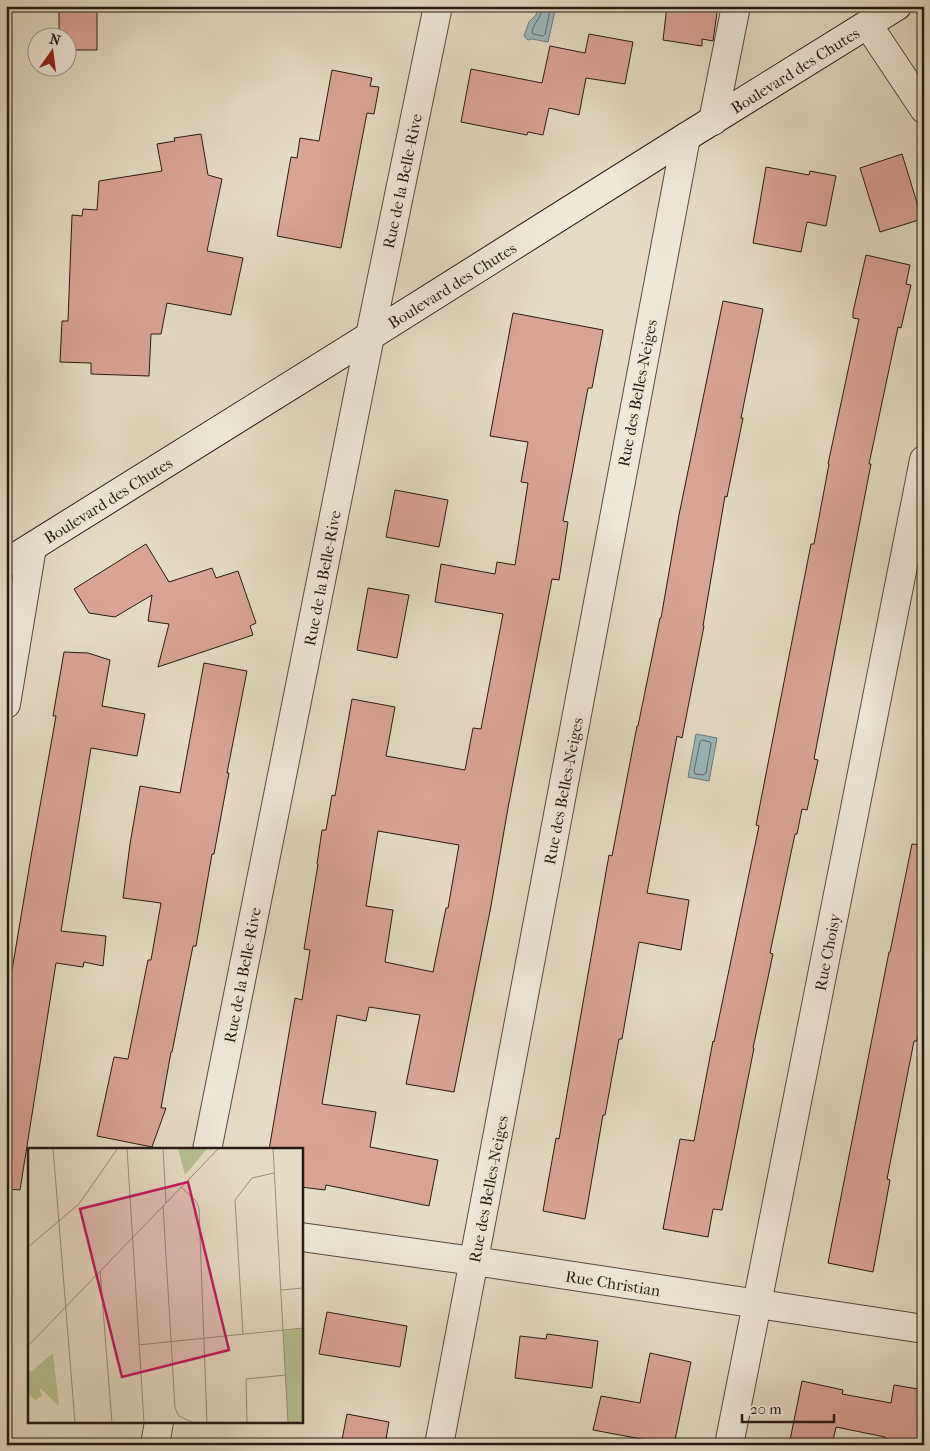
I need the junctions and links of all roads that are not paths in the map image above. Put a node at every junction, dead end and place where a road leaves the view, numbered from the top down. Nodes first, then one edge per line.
1 (438, 6) edge
2 (736, 6) edge
3 (897, 6) edge
4 (868, 24) junction
5 (924, 110) edge
6 (713, 121) junction
7 (686, 137) junction
8 (370, 336) junction
9 (924, 460) edge
10 (32, 547) junction
11 (6, 563) edge
12 (6, 704) edge
13 (207, 1148) edge
14 (302, 1237) edge
15 (474, 1261) junction
16 (757, 1305) junction
17 (924, 1330) edge
18 (159, 1424) edge
19 (155, 1445) edge
20 (439, 1445) edge
21 (729, 1445) edge

1 - 8 street, Rue de la Belle-Rive
2 - 6 street
3 - 4 street, Boulevard des Chutes
4 - 5 street
4 - 6 street, Boulevard des Chutes
6 - 7 street, Boulevard des Chutes
7 - 8 street, Boulevard des Chutes
7 - 15 street, Rue des Belles-Neiges
8 - 10 street, Boulevard des Chutes
8 - 13 street, Rue de la Belle-Rive
9 - 16 street, Rue Choisy
10 - 11 street, Boulevard des Chutes
10 - 12 street
14 - 15 street, Rue Christian
15 - 16 street, Rue Christian
15 - 20 street, Rue des Belles-Neiges
16 - 17 street, Rue Christian
16 - 21 street, Rue Choisy
18 - 19 street

